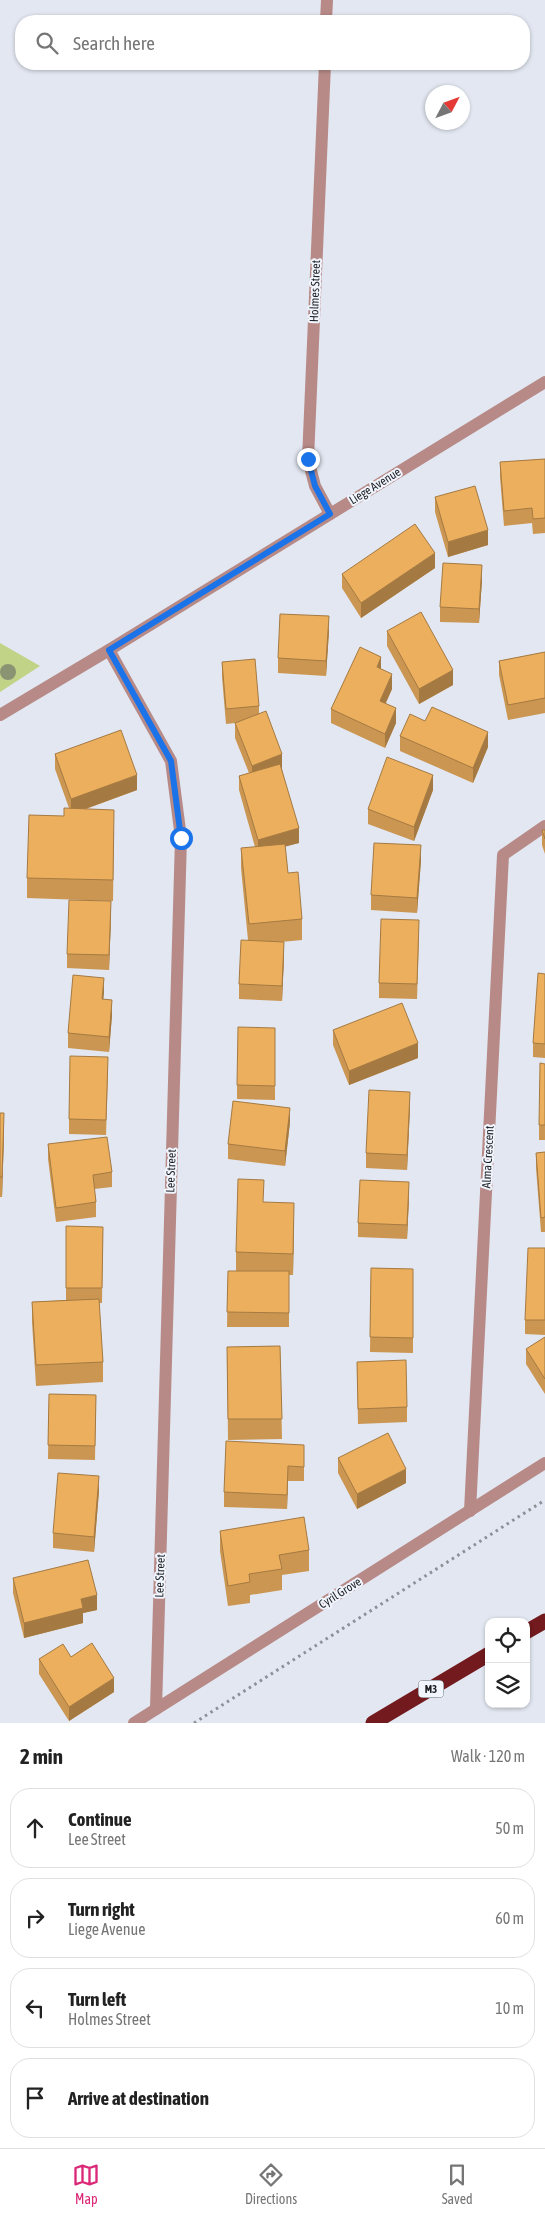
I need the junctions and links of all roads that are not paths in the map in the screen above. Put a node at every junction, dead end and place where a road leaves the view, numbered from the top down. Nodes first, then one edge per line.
1 (327, 0) edge
2 (326, 15) edge
3 (325, 70) edge
4 (545, 382) edge
5 (330, 514) junction
6 (109, 650) junction
7 (0, 715) edge
8 (545, 826) edge
9 (545, 1463) edge
10 (470, 1511) junction
11 (545, 1621) edge
12 (530, 1630) edge
13 (485, 1656) edge
14 (156, 1709) junction
15 (134, 1723) edge
16 (372, 1723) edge

1 - 2 street
3 - 5 street, Holmes Street
4 - 5 street, Liege Avenue
5 - 6 street, Liege Avenue
6 - 7 street, Liege Avenue
6 - 14 street, Lee Street
8 - 10 street, Alma Crescent
9 - 10 street, Cyril Grove
10 - 14 street, Cyril Grove
11 - 12 highway
13 - 16 highway, M3
14 - 15 street, Cyril Grove

